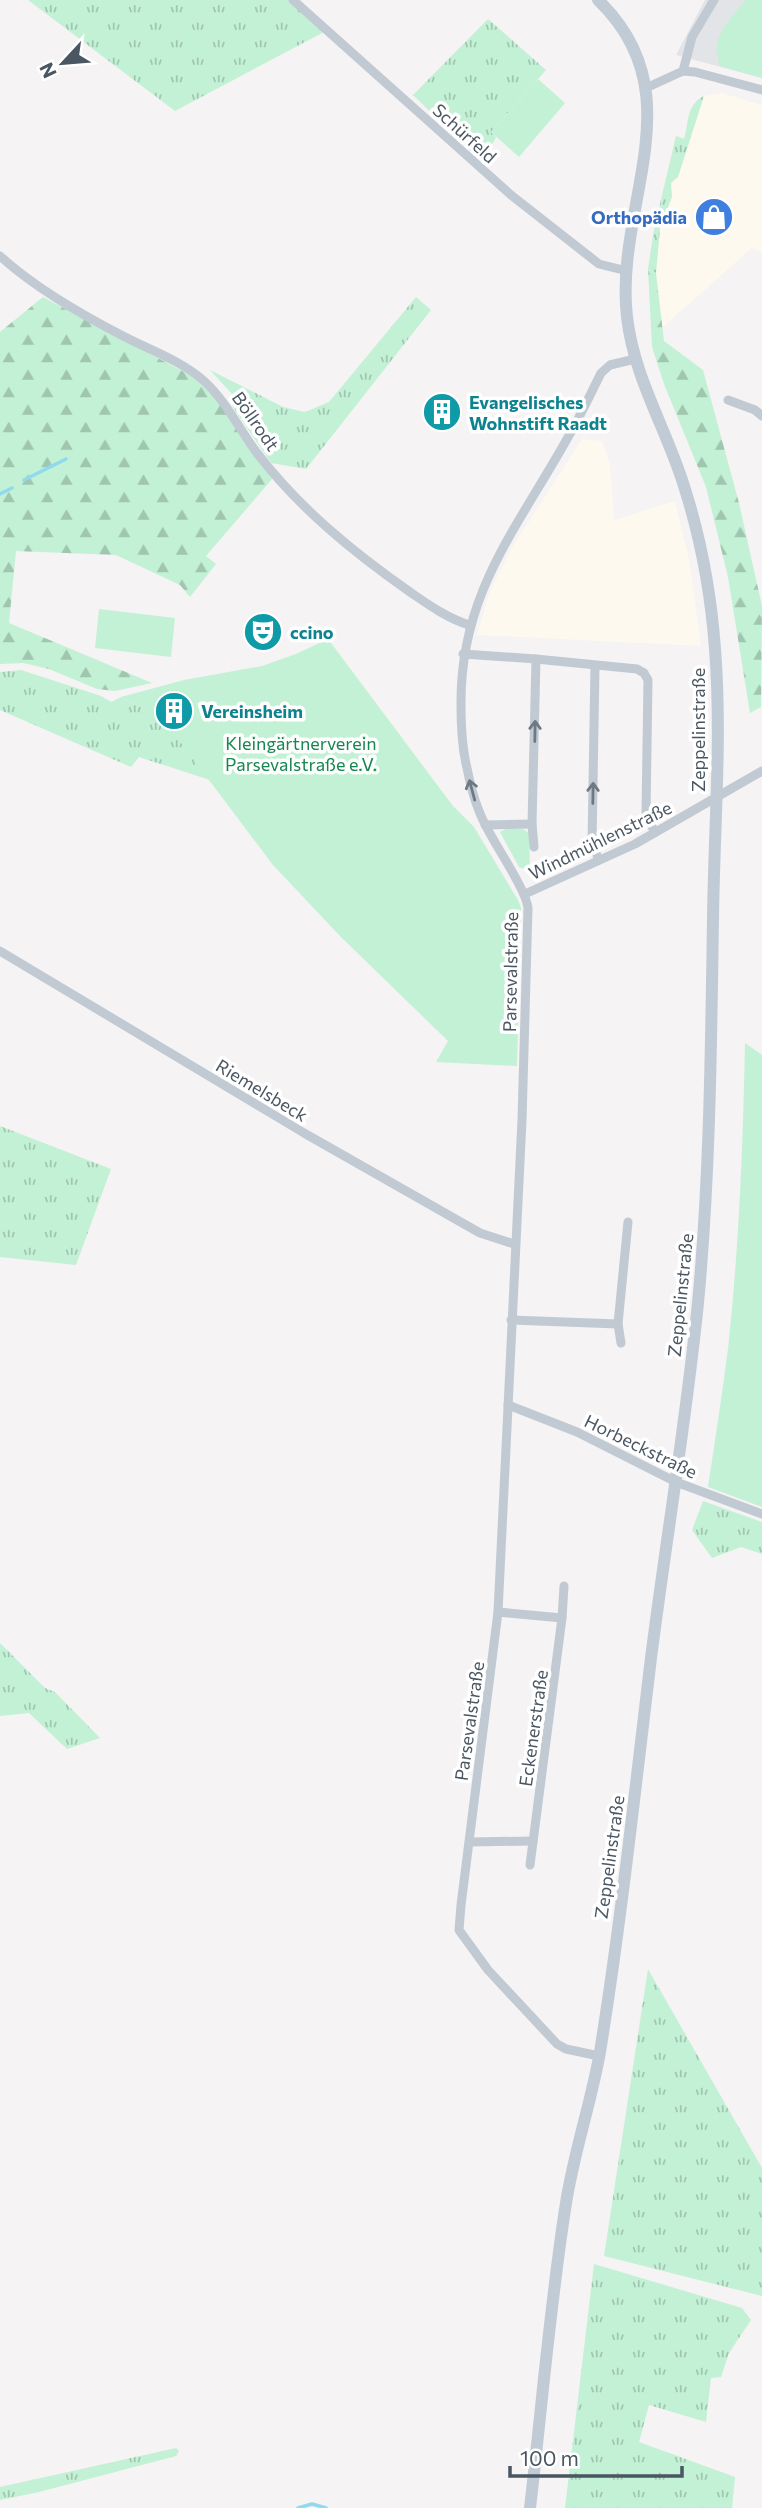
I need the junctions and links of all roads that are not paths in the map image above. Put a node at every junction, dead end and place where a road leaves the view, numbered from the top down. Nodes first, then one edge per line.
1 (293, 0) edge
2 (598, 0) edge
3 (714, 0) edge
4 (683, 71) junction
5 (646, 88) junction
6 (762, 90) edge
7 (0, 257) edge
8 (627, 271) junction
9 (635, 359) junction
10 (728, 400) dead end
11 (762, 416) edge
12 (469, 625) junction
13 (463, 654) junction
14 (536, 659) junction
15 (594, 666) junction
16 (762, 771) edge
17 (715, 799) junction
18 (532, 824) junction
19 (485, 825) junction
20 (654, 831) junction
21 (534, 847) dead end
22 (599, 860) junction
23 (525, 894) junction
24 (0, 951) edge
25 (628, 1222) dead end
26 (514, 1244) junction
27 (511, 1320) junction
28 (618, 1324) junction
29 (621, 1343) dead end
30 (508, 1405) junction
31 (676, 1482) junction
32 (762, 1514) edge
33 (564, 1586) dead end
34 (498, 1612) junction
35 (562, 1618) junction
36 (533, 1841) junction
37 (470, 1842) junction
38 (530, 1865) dead end
39 (599, 2056) junction
40 (530, 2508) edge

1 - 8 street, Schürfeld
2 - 5 main road, Zeppelinstraße
3 - 4 street
4 - 5 street
4 - 6 street
5 - 8 main road, Zeppelinstraße
7 - 12 street, Böllrodt
8 - 9 main road, Zeppelinstraße
9 - 12 street, Parsevalstraße
9 - 17 main road, Zeppelinstraße
10 - 11 street
12 - 13 street, Parsevalstraße
13 - 14 street
19 -> 13 street, Parsevalstraße
14 - 15 street
18 -> 14 street
15 - 20 street
22 -> 15 street
16 - 17 street, Windmühlenstraße
17 - 20 street, Windmühlenstraße
17 - 31 main road, Zeppelinstraße
18 - 19 street
18 - 21 street
19 - 23 street, Parsevalstraße
20 - 22 street, Windmühlenstraße
22 - 23 street, Windmühlenstraße
23 - 26 street, Parsevalstraße
24 - 26 street, Riemelsbeck
25 - 28 street
26 - 27 street, Parsevalstraße
27 - 28 street
27 - 30 street, Parsevalstraße
28 - 29 street
30 - 31 street, Horbeckstraße
30 - 34 street, Parsevalstraße
31 - 32 street, Horbeckstraße
31 - 39 main road, Zeppelinstraße
33 - 35 street, Eckenerstraße
34 - 35 street
34 - 37 street, Parsevalstraße
35 - 36 street, Eckenerstraße
36 - 37 street
36 - 38 street, Eckenerstraße
37 - 39 street, Parsevalstraße
39 - 40 main road, Zeppelinstraße

